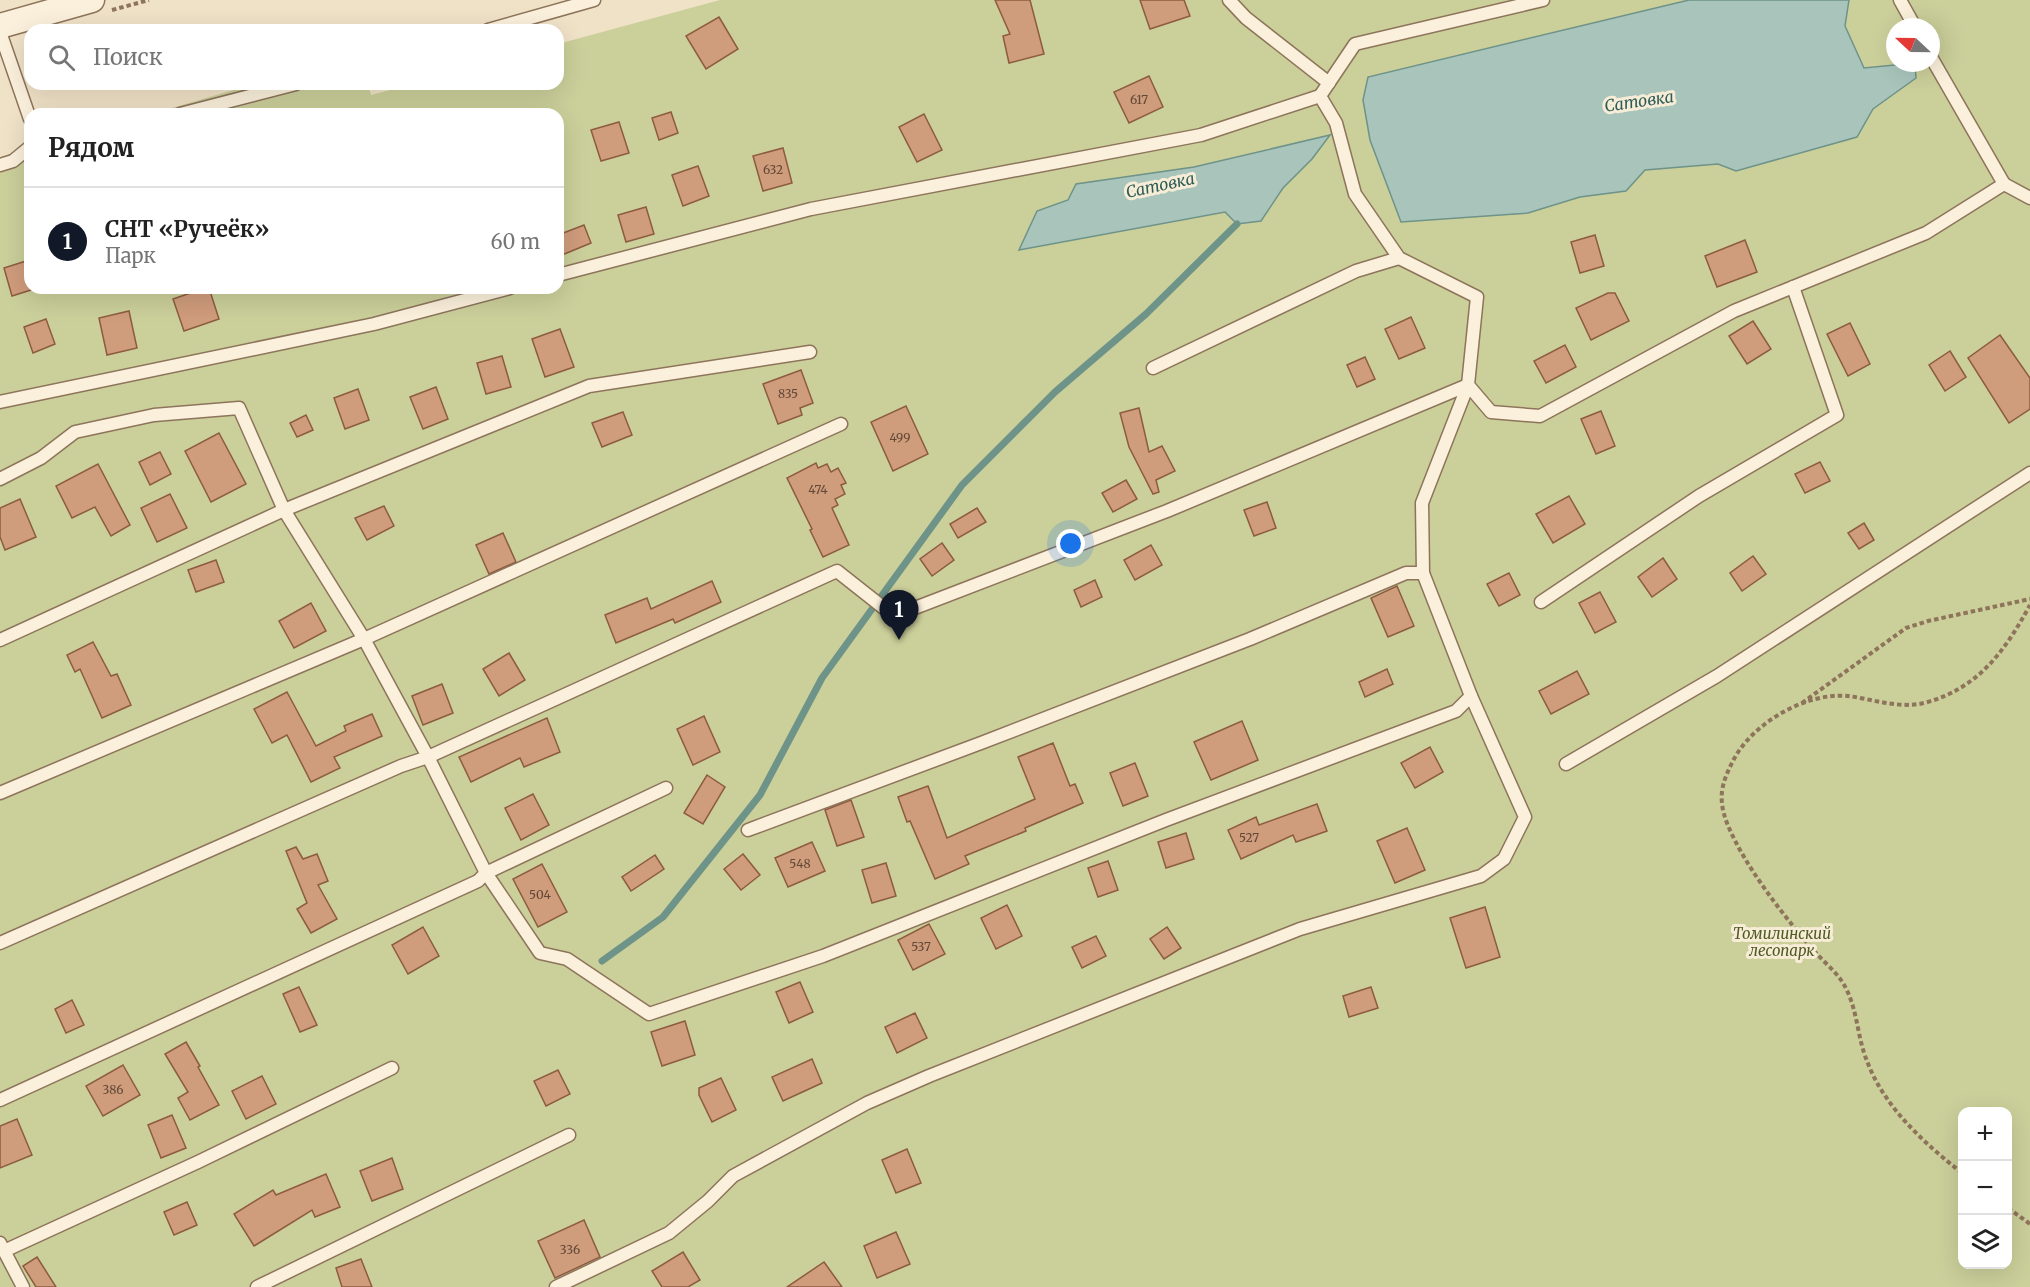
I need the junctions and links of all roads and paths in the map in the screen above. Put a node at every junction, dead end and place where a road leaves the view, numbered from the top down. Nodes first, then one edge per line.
1 (93, 0) edge
2 (594, 0) edge
3 (1229, 0) edge
4 (1543, 0) edge
5 (1900, 0) edge
6 (1910, 18) edge
7 (509, 24) edge
8 (0, 26) edge
9 (0, 32) edge
10 (1940, 72) edge
11 (1329, 83) junction
12 (273, 90) edge
13 (1320, 96) junction
14 (26, 108) edge
15 (203, 108) edge
16 (24, 152) edge
17 (0, 165) edge
18 (2004, 184) junction
19 (2030, 198) edge
20 (1399, 258) junction
21 (564, 273) edge
22 (1793, 287) junction
23 (487, 294) edge
24 (810, 352) dead end
25 (1153, 368) dead end
26 (1468, 385) junction
27 (0, 402) edge
28 (841, 424) dead end
29 (2030, 473) edge
30 (0, 479) edge
31 (284, 510) junction
32 (1423, 573) junction
33 (2030, 598) edge
34 (1541, 602) dead end
35 (2030, 605) edge
36 (364, 639) junction
37 (0, 640) edge
38 (1471, 696) junction
39 (1797, 707) junction
40 (428, 757) junction
41 (1566, 764) dead end
42 (666, 788) dead end
43 (0, 793) edge
44 (748, 830) dead end
45 (486, 873) junction
46 (0, 943) edge
47 (392, 1068) dead end
48 (0, 1100) edge
49 (569, 1135) dead end
50 (1958, 1170) edge
51 (2012, 1212) edge
52 (2030, 1224) edge
53 (1, 1246) edge
54 (23, 1287) edge
55 (257, 1287) edge
56 (556, 1287) edge

1 - 8 street
2 - 7 lane
3 - 11 lane
4 - 11 lane
5 - 6 lane
9 - 14 lane
10 - 18 lane
11 - 13 lane
12 - 15 lane
13 - 20 lane
13 - 21 lane
16 - 17 lane
18 - 19 lane
18 - 22 lane
20 - 25 lane
20 - 26 lane
22 - 26 lane
22 - 34 lane
23 - 27 lane
24 - 31 lane
26 - 32 lane
26 - 40 lane
28 - 36 lane
29 - 41 lane
30 - 31 lane
31 - 36 lane
31 - 37 lane
32 - 38 lane
32 - 44 lane
33 - 39 path
35 - 39 path
36 - 40 lane
36 - 43 lane
38 - 45 lane
38 - 56 lane
39 - 50 path
40 - 45 lane
40 - 46 lane
42 - 45 lane
45 - 48 lane
47 - 53 lane
49 - 55 lane
51 - 52 path
53 - 54 lane

